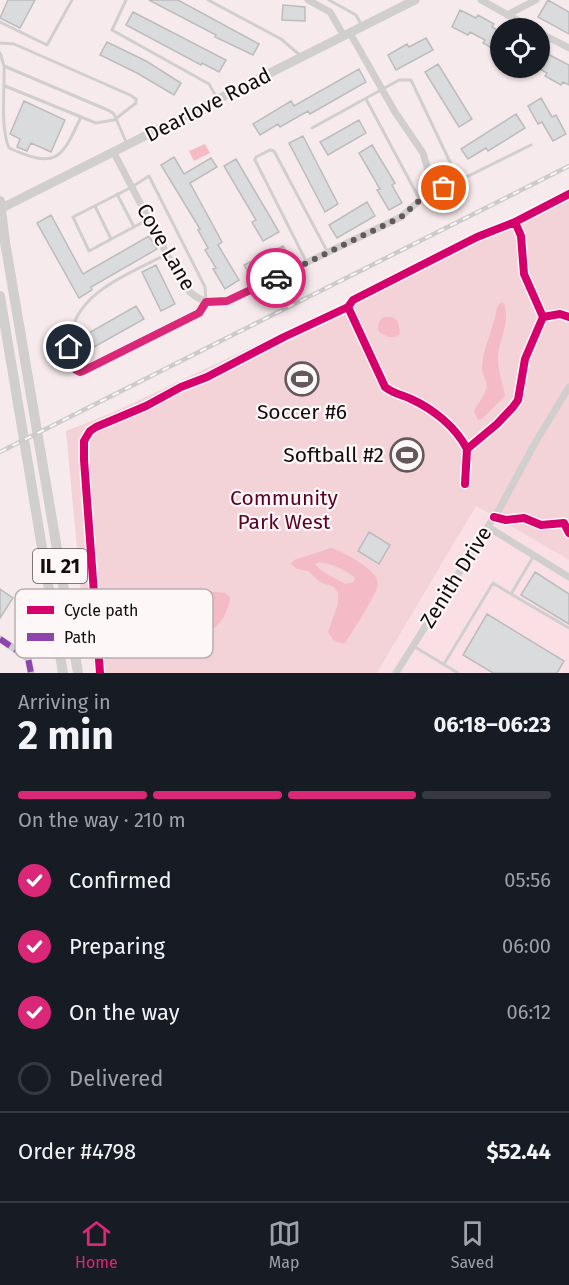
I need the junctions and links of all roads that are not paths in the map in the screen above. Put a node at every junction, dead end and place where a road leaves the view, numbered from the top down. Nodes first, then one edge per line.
1 (72, 0) edge
2 (126, 0) edge
3 (208, 0) edge
4 (308, 0) edge
5 (329, 0) edge
6 (415, 0) edge
7 (481, 0) edge
8 (536, 0) edge
9 (507, 15) junction
10 (513, 18) edge
11 (0, 22) edge
12 (363, 27) junction
13 (347, 34) junction
14 (550, 38) edge
15 (0, 43) edge
16 (569, 48) edge
17 (0, 53) edge
18 (303, 57) junction
19 (4, 66) junction
20 (5, 86) junction
21 (382, 90) junction
22 (366, 99) junction
23 (218, 100) junction
24 (81, 117) junction
25 (116, 118) junction
26 (312, 128) dead end
27 (531, 145) dead end
28 (128, 146) junction
29 (114, 153) junction
30 (459, 181) junction
31 (132, 187) junction
32 (117, 194) junction
33 (429, 196) junction
34 (420, 200) junction
35 (0, 206) edge
36 (95, 206) junction
37 (149, 219) junction
38 (134, 227) junction
39 (111, 239) junction
40 (328, 252) junction
41 (167, 254) junction
42 (307, 263) junction
43 (0, 296) edge
44 (206, 302) junction
45 (569, 387) edge
46 (488, 527) junction
47 (534, 555) junction
48 (569, 577) edge
49 (49, 589) edge
50 (64, 589) edge
51 (511, 594) junction
52 (569, 628) edge
53 (0, 639) edge
54 (413, 646) junction
55 (15, 649) edge
56 (28, 658) edge
57 (61, 658) edge
58 (75, 658) edge
59 (444, 664) junction
60 (31, 673) edge
61 (63, 673) edge
62 (78, 673) edge
63 (396, 673) edge
64 (458, 673) edge

1 - 11 lane
2 - 23 lane
3 - 18 lane
4 - 13 street
5 - 12 lane
6 - 12 main road, Dearlove Road
7 - 9 street
8 - 9 street
9 - 10 street
12 - 13 main road, Dearlove Road
13 - 18 main road, Dearlove Road
13 - 21 street
14 - 16 street
15 - 25 lane
17 - 19 lane
18 - 23 main road, Dearlove Road
19 - 20 lane
19 - 25 lane
20 - 24 lane
20 - 24 lane
21 - 22 lane
21 - 30 lane
21 - 33 street
22 - 26 lane
22 - 34 lane
23 - 28 main road, Dearlove Road
24 - 25 lane
25 - 28 lane
27 - 30 lane
28 - 29 main road, Dearlove Road
29 - 31 street, Cove Lane
29 - 35 main road, Dearlove Road
30 - 33 lane
31 - 32 lane
31 - 37 street, Cove Lane
31 - 44 lane
32 - 36 lane
32 - 38 lane
33 - 34 street, Cove Lane
34 - 40 street, Cove Lane
35 - 50 main road, IL 21
36 - 39 lane
36 - 39 lane
37 - 38 lane
37 - 41 street, Cove Lane
38 - 39 lane
40 - 42 street, Cove Lane
40 - 42 lane
41 - 44 street, Cove Lane
41 - 44 lane
42 - 44 street, Cove Lane
43 - 49 main road, IL 21
45 - 46 street, Zenith Drive
46 - 47 street
46 - 54 street, Zenith Drive
47 - 48 street
47 - 51 lane
51 - 52 lane
51 - 59 lane
53 - 55 street
54 - 59 lane
54 - 63 street, Zenith Drive
56 - 60 street
57 - 61 main road, IL 21
58 - 62 main road, IL 21
59 - 64 lane

